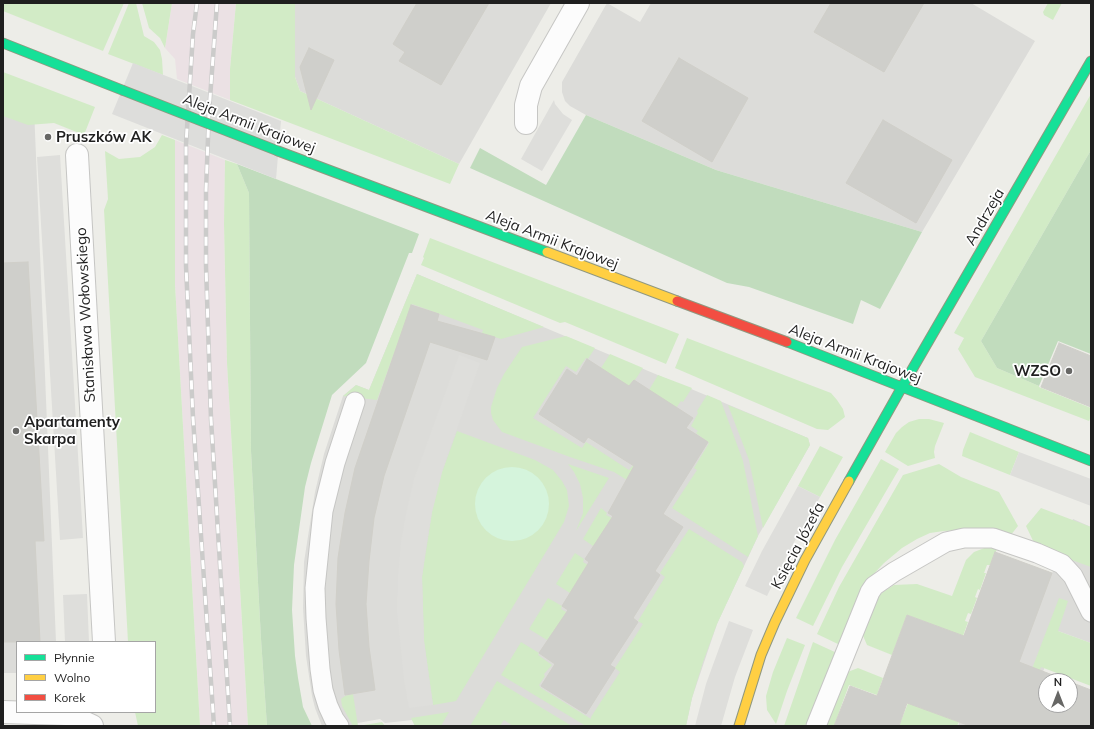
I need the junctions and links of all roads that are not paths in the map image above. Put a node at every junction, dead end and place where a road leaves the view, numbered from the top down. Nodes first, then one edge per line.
1 (578, 3) edge
2 (3, 43) edge
3 (1091, 61) edge
4 (526, 123) dead end
5 (77, 155) dead end
6 (902, 387) junction
7 (355, 402) dead end
8 (1091, 461) edge
9 (1091, 612) edge
10 (104, 641) edge
11 (3, 712) edge
12 (16, 712) edge
13 (34, 713) edge
14 (90, 720) edge
15 (339, 726) edge
16 (741, 726) edge
17 (816, 726) edge

1 - 4 street
2 - 6 street, Aleja Armii Krajowej, bridge
3 - 6 street, Andrzeja
5 - 10 street, Stanisława Wołowskiego
6 - 8 street, Aleja Armii Krajowej
6 - 16 street, Księcia Józefa
7 - 15 lane
9 - 17 lane
11 - 12 street
13 - 14 street

